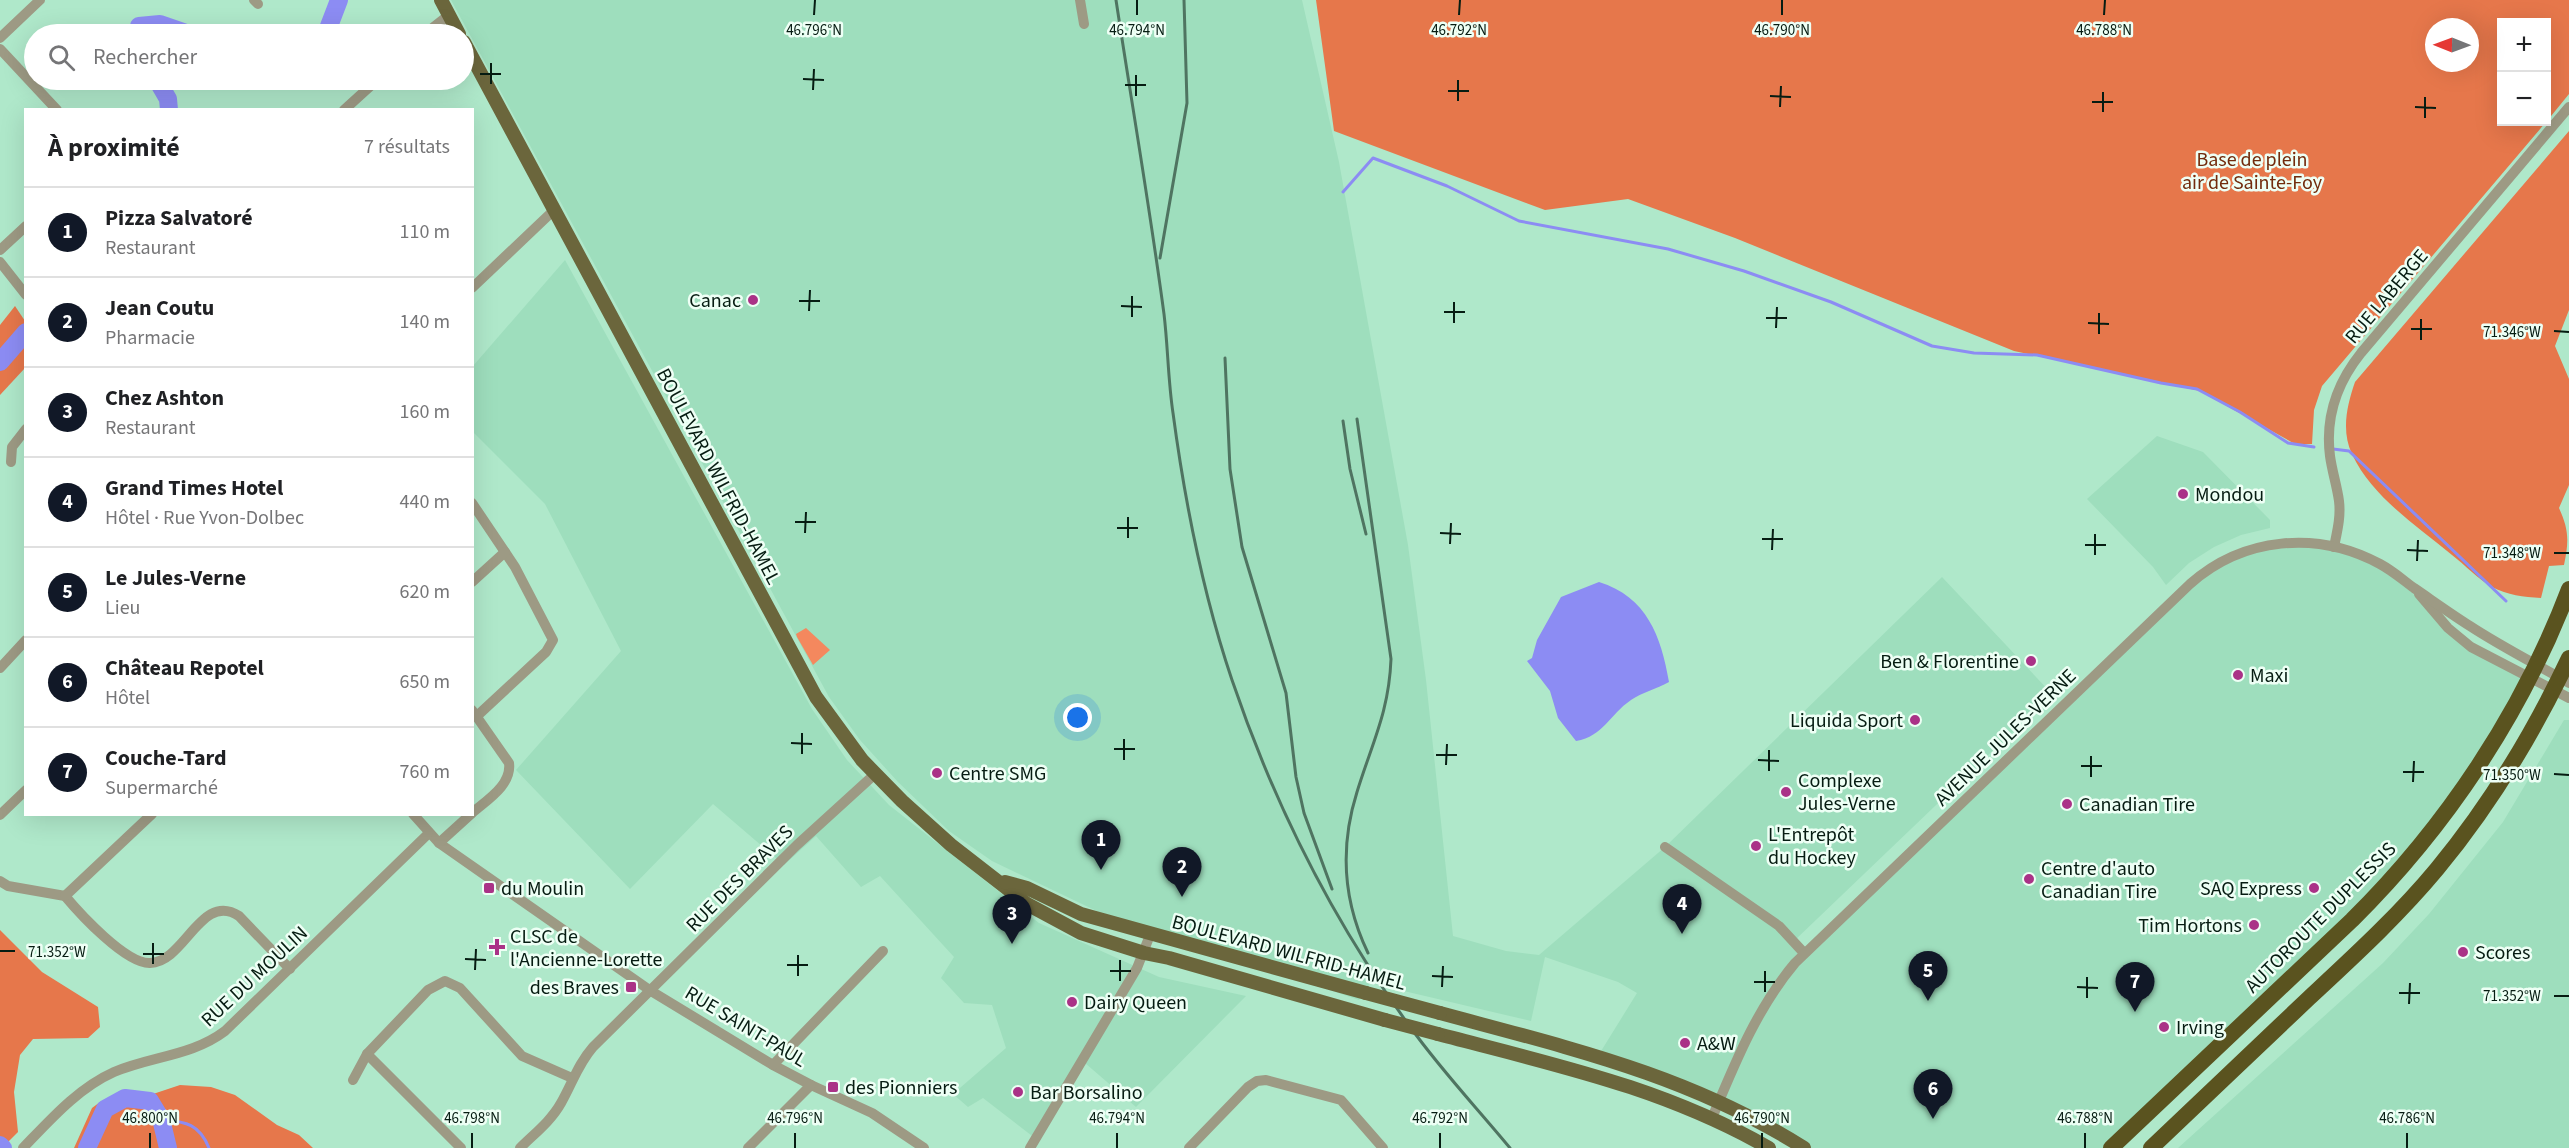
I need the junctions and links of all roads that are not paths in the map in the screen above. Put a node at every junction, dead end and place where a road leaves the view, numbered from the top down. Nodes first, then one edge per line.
1 (40, 0) edge
2 (441, 0) edge
3 (1080, 0) edge
4 (449, 15) junction
5 (438, 24) edge
6 (454, 24) edge
7 (1084, 24) dead end
8 (0, 38) edge
9 (0, 49) edge
10 (474, 61) edge
11 (24, 75) edge
12 (38, 90) edge
13 (366, 90) edge
14 (2569, 107) edge
15 (55, 108) edge
16 (346, 108) edge
17 (553, 211) junction
18 (24, 228) edge
19 (0, 250) edge
20 (0, 262) edge
21 (474, 286) edge
22 (24, 293) edge
23 (24, 432) edge
24 (11, 462) dead end
25 (474, 506) edge
26 (2334, 547) junction
27 (505, 552) junction
28 (474, 580) edge
29 (2413, 587) junction
30 (2569, 589) edge
31 (24, 642) edge
32 (2569, 658) edge
33 (0, 668) edge
34 (2532, 671) junction
35 (2561, 684) edge
36 (2569, 698) edge
37 (475, 713) edge
38 (875, 774) junction
39 (24, 792) edge
40 (474, 812) edge
41 (0, 814) edge
42 (150, 816) edge
43 (414, 816) edge
44 (470, 816) edge
45 (428, 834) junction
46 (439, 843) junction
47 (1665, 848) dead end
48 (0, 881) edge
49 (1000, 881) junction
50 (65, 896) junction
51 (1150, 935) junction
52 (883, 951) dead end
53 (1144, 953) junction
54 (1804, 953) junction
55 (290, 969) junction
56 (651, 991) junction
57 (367, 1054) junction
58 (773, 1065) junction
59 (572, 1078) junction
60 (353, 1080) dead end
61 (811, 1085) junction
62 (1719, 1101) junction
63 (1712, 1118) junction
64 (23, 1148) edge
65 (461, 1148) edge
66 (520, 1148) edge
67 (748, 1148) edge
68 (924, 1148) edge
69 (1030, 1148) edge
70 (1189, 1148) edge
71 (1383, 1148) edge
72 (1769, 1148) edge
73 (1804, 1148) edge
74 (2111, 1148) edge
75 (2151, 1148) edge

1 - 8 street
2 - 4 main road
3 - 7 street
4 - 5 street
4 - 6 main road
9 - 11 street
10 - 17 main road, BOULEVARD WILFRID-HAMEL
12 - 15 street
13 - 16 street
14 - 26 street, RUE LABERGE
17 - 21 street
17 - 38 main road, BOULEVARD WILFRID-HAMEL
18 - 19 street
20 - 22 street
23 - 24 street
25 - 27 street
26 - 29 street, AVENUE JULES-VERNE
26 - 54 street, AVENUE JULES-VERNE
27 - 28 street
27 - 37 street
29 - 34 street, AVENUE JULES-VERNE
29 - 34 street, AVENUE JULES-VERNE
30 - 34 highway, AUTOROUTE DUPLESSIS
31 - 33 street
32 - 35 highway
34 - 35 street, AVENUE JULES-VERNE
34 - 35 street, AVENUE JULES-VERNE
34 - 74 highway, AUTOROUTE DUPLESSIS
35 - 36 street, AVENUE JULES-VERNE
35 - 75 highway
37 - 40 street
38 - 49 main road, BOULEVARD WILFRID-HAMEL
38 - 56 street, RUE DES BRAVES
39 - 41 street
42 - 50 street
43 - 45 street, RUE SAINT-PAUL
44 - 46 street
45 - 46 street, RUE SAINT-PAUL
45 - 55 street, RUE DU MOULIN
46 - 56 street, RUE SAINT-PAUL
47 - 54 street
48 - 50 street
49 - 51 main road, BOULEVARD WILFRID-HAMEL
49 - 53 main road, BOULEVARD WILFRID-HAMEL
50 - 55 street
51 - 53 street
51 - 62 main road, BOULEVARD WILFRID-HAMEL, bridge
52 - 58 street
53 - 63 main road, BOULEVARD WILFRID-HAMEL, bridge
53 - 69 street
54 - 62 street, AVENUE JULES-VERNE
55 - 64 street, RUE DU MOULIN
56 - 58 street, RUE SAINT-PAUL
56 - 59 street, RUE DES BRAVES
57 - 59 street
57 - 60 street
57 - 65 street
58 - 61 street, RUE SAINT-PAUL
59 - 66 street, RUE DES BRAVES
61 - 67 street
61 - 68 street, RUE SAINT-PAUL
62 - 63 street, AVENUE JULES-VERNE
62 - 73 main road, BOULEVARD WILFRID-HAMEL
63 - 72 main road, BOULEVARD WILFRID-HAMEL
70 - 71 street

